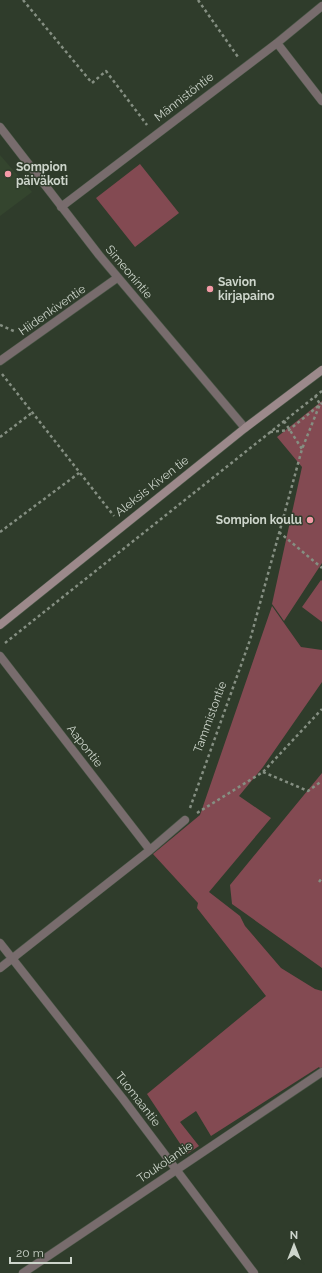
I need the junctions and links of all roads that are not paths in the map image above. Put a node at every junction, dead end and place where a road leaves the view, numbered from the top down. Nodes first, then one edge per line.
1 (322, 6) edge
2 (277, 43) junction
3 (322, 101) edge
4 (0, 127) edge
5 (61, 207) junction
6 (117, 278) junction
7 (0, 361) edge
8 (322, 370) edge
9 (245, 428) junction
10 (0, 625) edge
11 (0, 656) edge
12 (185, 820) road end
13 (150, 850) junction
14 (0, 942) edge
15 (12, 958) junction
16 (0, 968) edge
17 (322, 1072) edge
18 (176, 1169) junction
19 (23, 1273) edge
20 (254, 1273) edge

1 - 2 street, Männistöntie
2 - 3 street
2 - 5 street, Männistöntie
4 - 5 street, Simeonintie
5 - 6 street, Simeonintie
6 - 7 street, Hiidenkiventie
6 - 9 street, Simeonintie
8 - 9 street, Aleksis Kiven tie
9 - 10 street, Aleksis Kiven tie
11 - 13 street, Aapontie
12 - 13 street
13 - 15 street
14 - 15 street, Tuomaantie
15 - 16 street
15 - 18 street, Tuomaantie
17 - 18 street, Toukolantie
18 - 19 street, Toukolantie
18 - 20 street, Tuomaantie

